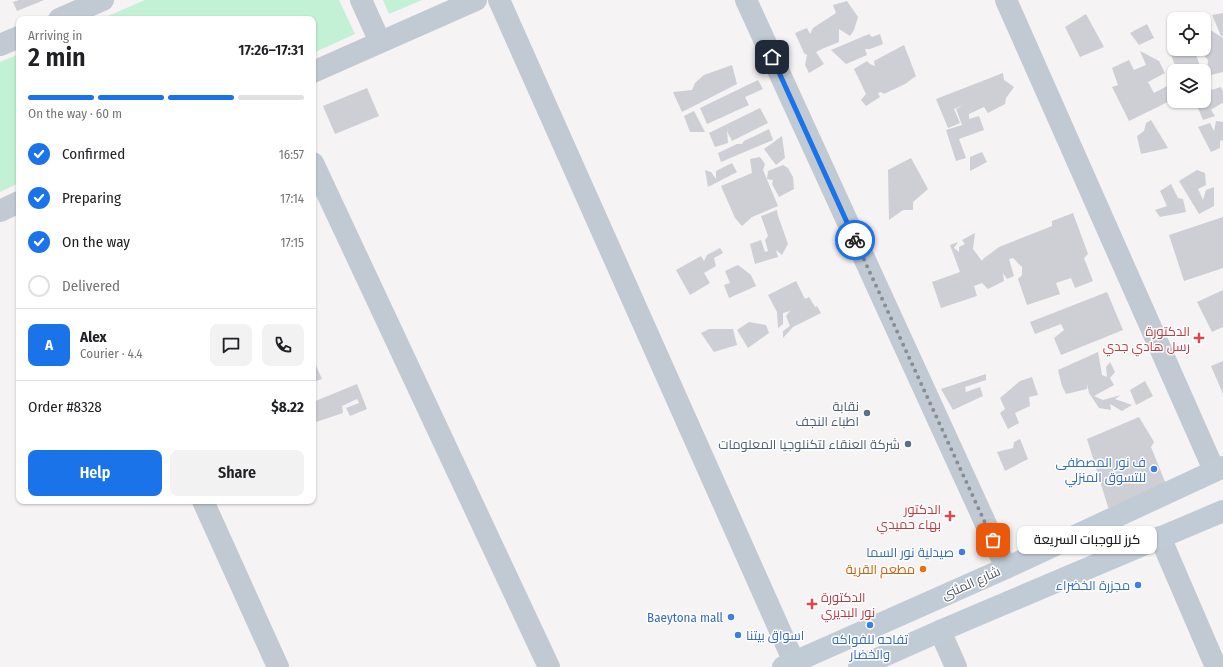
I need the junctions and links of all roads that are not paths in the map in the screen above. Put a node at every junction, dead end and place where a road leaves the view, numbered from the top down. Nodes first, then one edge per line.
1 (103, 0) edge
2 (361, 0) edge
3 (476, 0) edge
4 (499, 0) edge
5 (746, 0) edge
6 (1006, 0) edge
7 (66, 16) edge
8 (16, 38) edge
9 (380, 42) junction
10 (0, 45) edge
11 (316, 71) edge
12 (316, 169) edge
13 (16, 203) edge
14 (0, 211) edge
15 (1219, 469) edge
16 (203, 504) edge
17 (1223, 511) edge
18 (1160, 537) junction
19 (1006, 568) junction
20 (940, 631) junction
21 (788, 665) edge
22 (278, 667) edge
23 (549, 667) edge
24 (859, 667) edge
25 (956, 667) edge
26 (1216, 667) edge

1 - 7 street
2 - 9 street
3 - 9 street
4 - 21 street
5 - 19 street
6 - 15 street
8 - 10 street
9 - 11 street
12 - 23 street
13 - 14 street
15 - 19 main road, شارع المثنى
16 - 22 street
17 - 18 main road
18 - 20 main road
18 - 26 street
19 - 21 main road, شارع المثنى
20 - 24 main road
20 - 25 street

